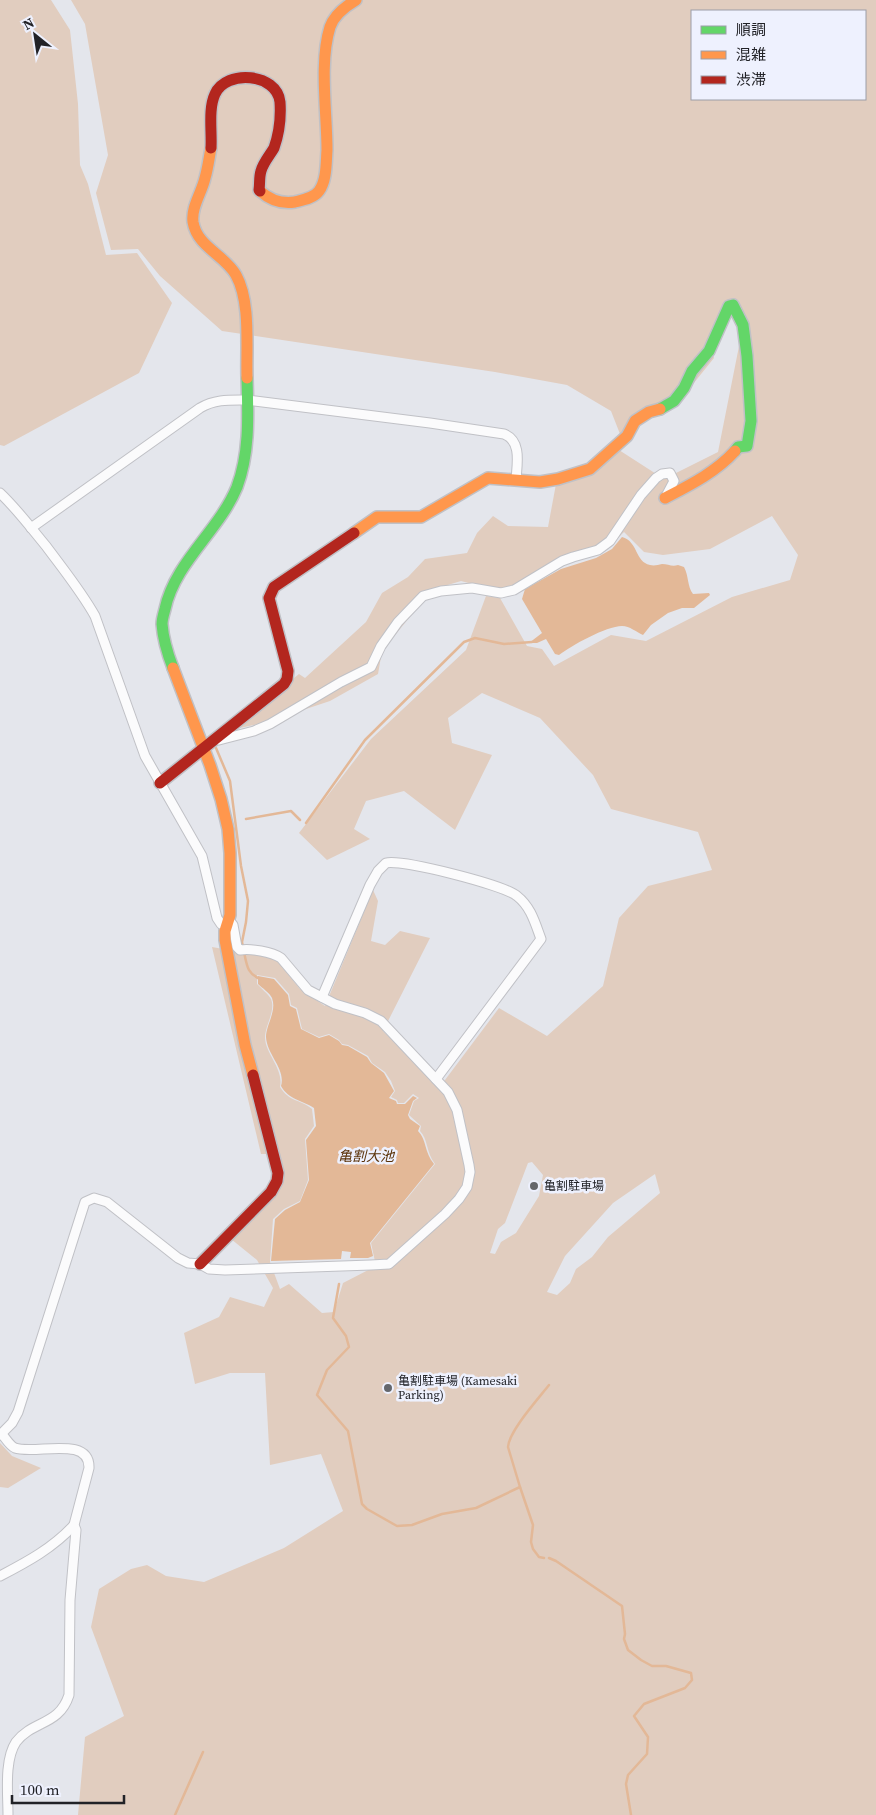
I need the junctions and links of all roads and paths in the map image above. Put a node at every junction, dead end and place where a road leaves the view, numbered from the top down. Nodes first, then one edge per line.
1 (356, 0) edge
2 (247, 400) junction
3 (516, 480) junction
4 (0, 493) edge
5 (665, 498) joint
6 (31, 528) junction
7 (216, 738) junction
8 (203, 748) junction
9 (160, 783) junction
10 (228, 924) junction
11 (322, 997) junction
12 (436, 1079) junction
13 (200, 1264) junction
14 (1, 1435) edge
15 (74, 1525) junction
16 (0, 1576) edge
17 (8, 1815) edge

1 - 2 street
2 - 3 street
2 - 6 street
2 - 8 street
3 - 5 street
3 - 7 street
4 - 6 street
5 - 7 street
6 - 9 street
7 - 8 street
8 - 9 street
8 - 10 street
9 - 10 street
10 - 11 street
10 - 13 street
11 - 12 street
11 - 12 street
12 - 13 street
13 - 14 street
14 - 15 street
15 - 16 street
15 - 17 street

